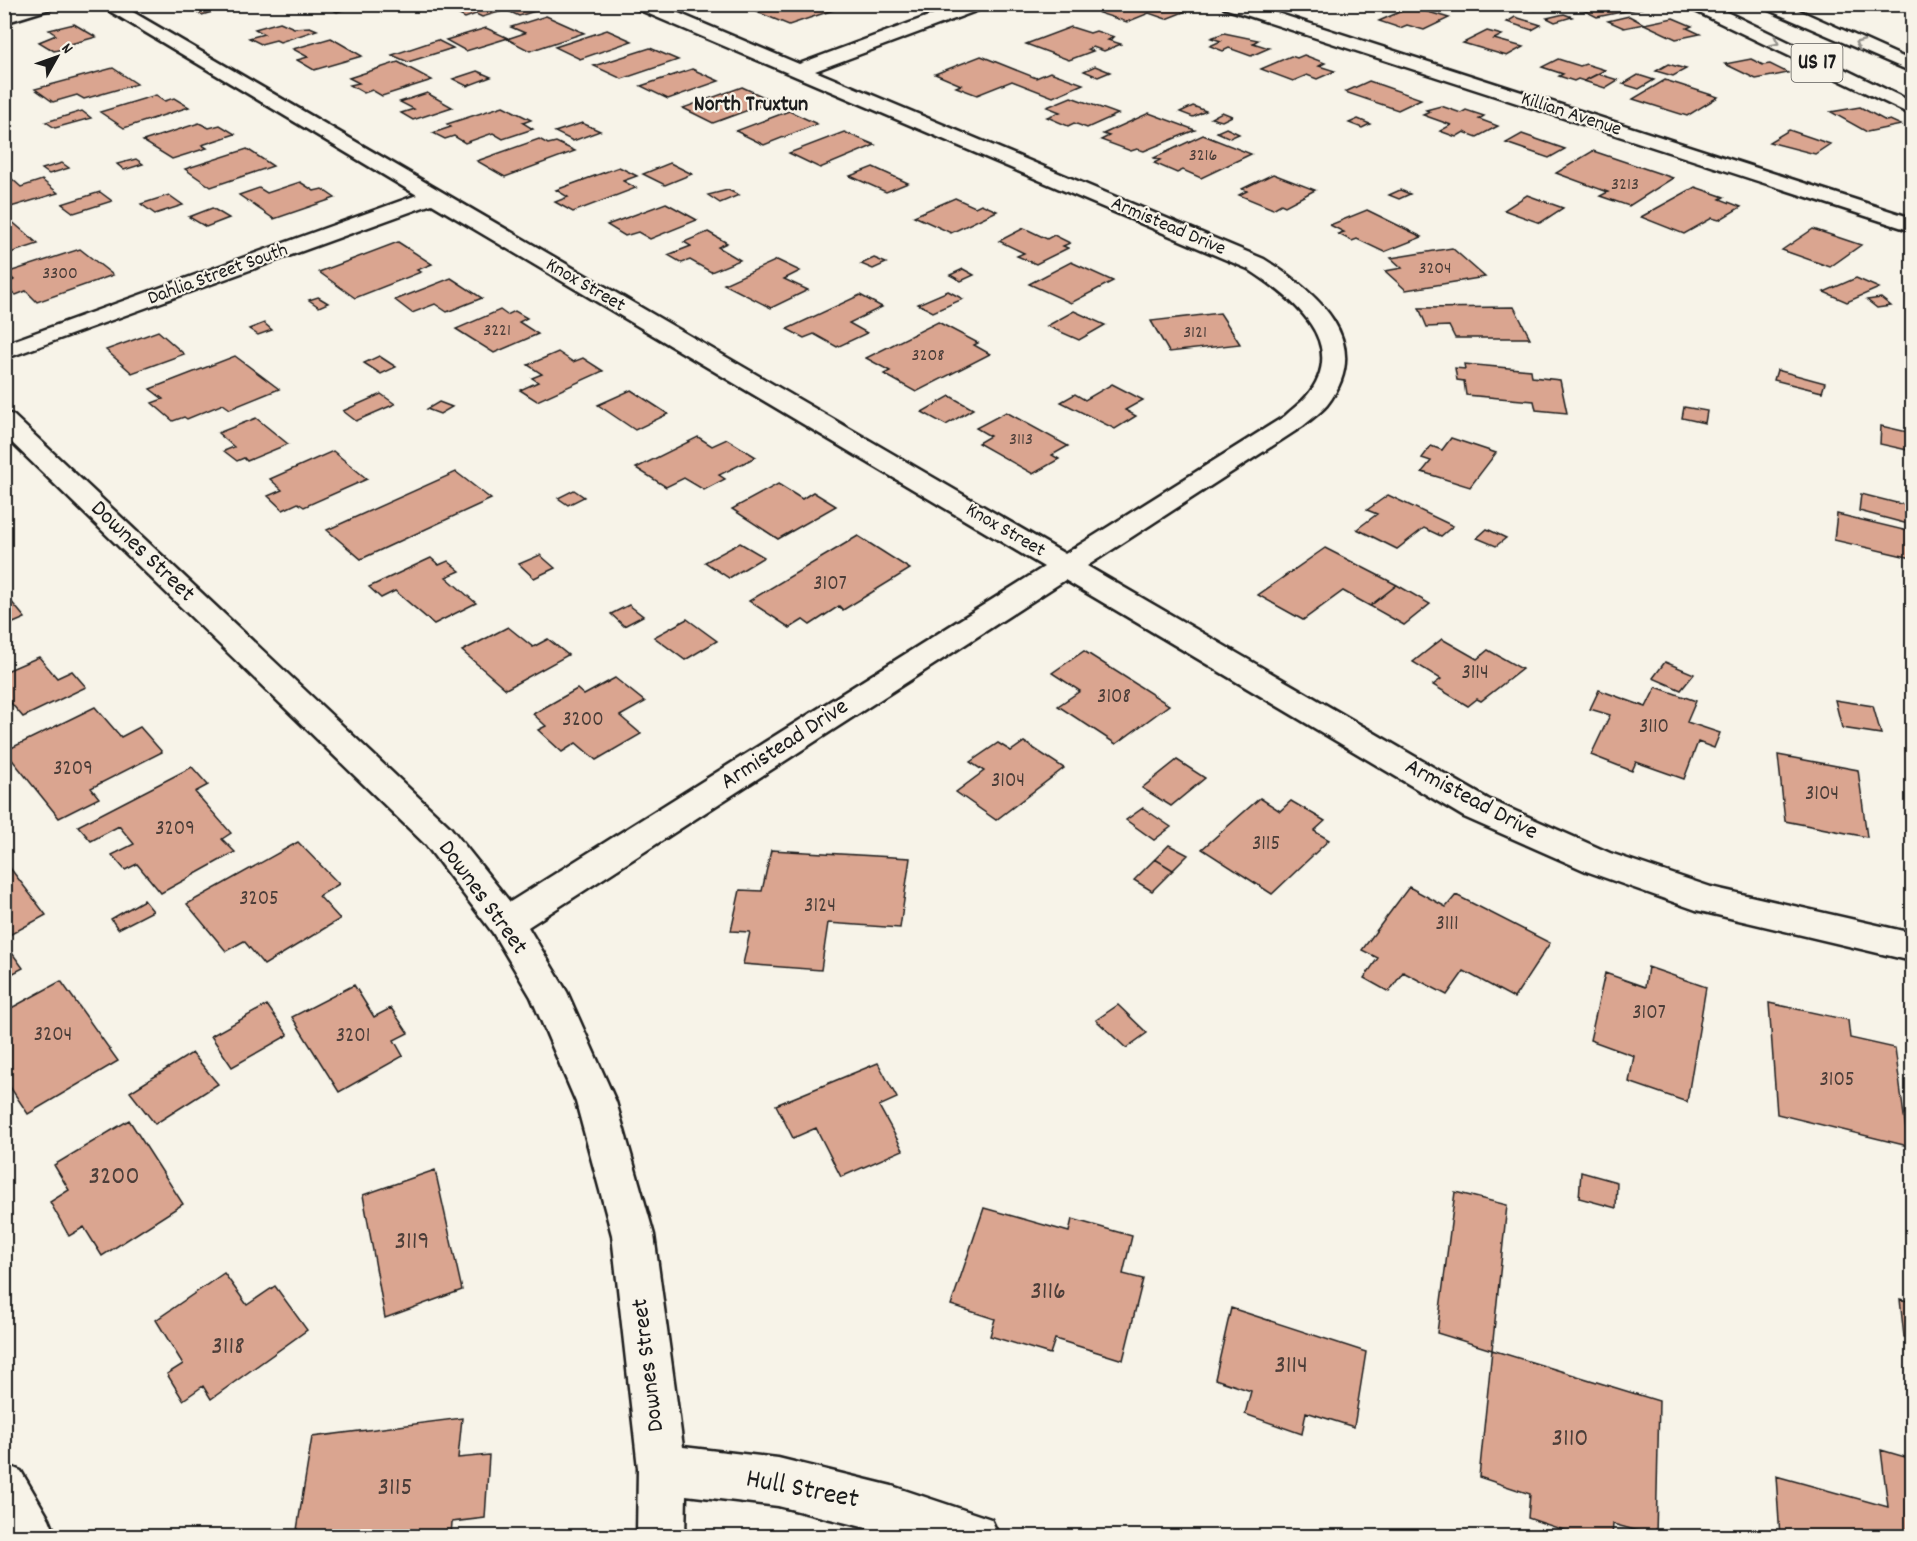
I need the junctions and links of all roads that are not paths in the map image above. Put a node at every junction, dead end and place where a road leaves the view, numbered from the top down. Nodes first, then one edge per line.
1 (47, 4) edge
2 (106, 4) edge
3 (641, 4) edge
4 (978, 4) edge
5 (1230, 4) edge
6 (1695, 4) edge
7 (1770, 4) edge
8 (4, 18) edge
9 (1912, 67) edge
10 (797, 71) junction
11 (1912, 109) edge
12 (432, 197) junction
13 (1912, 225) edge
14 (4, 352) edge
15 (4, 420) edge
16 (1065, 566) junction
17 (506, 923) junction
18 (1912, 947) edge
19 (662, 1468) junction
20 (4, 1488) edge
21 (32, 1536) edge
22 (661, 1536) edge
23 (974, 1536) edge

1 - 8 street
2 - 12 street, Knox Street
3 - 10 street, Armistead Drive
4 - 10 street
5 - 13 street, Killian Avenue
6 -> 11 street, US 17
9 -> 7 street, US 17
10 - 16 street, Armistead Drive
12 - 14 street, Dahlia Street South
12 - 16 street, Knox Street
15 - 17 street, Downes Street
16 - 17 street, Armistead Drive
16 - 18 street, Armistead Drive
17 - 19 street, Downes Street
19 - 22 street, Downes Street
19 - 23 street, Hull Street
20 - 21 street

